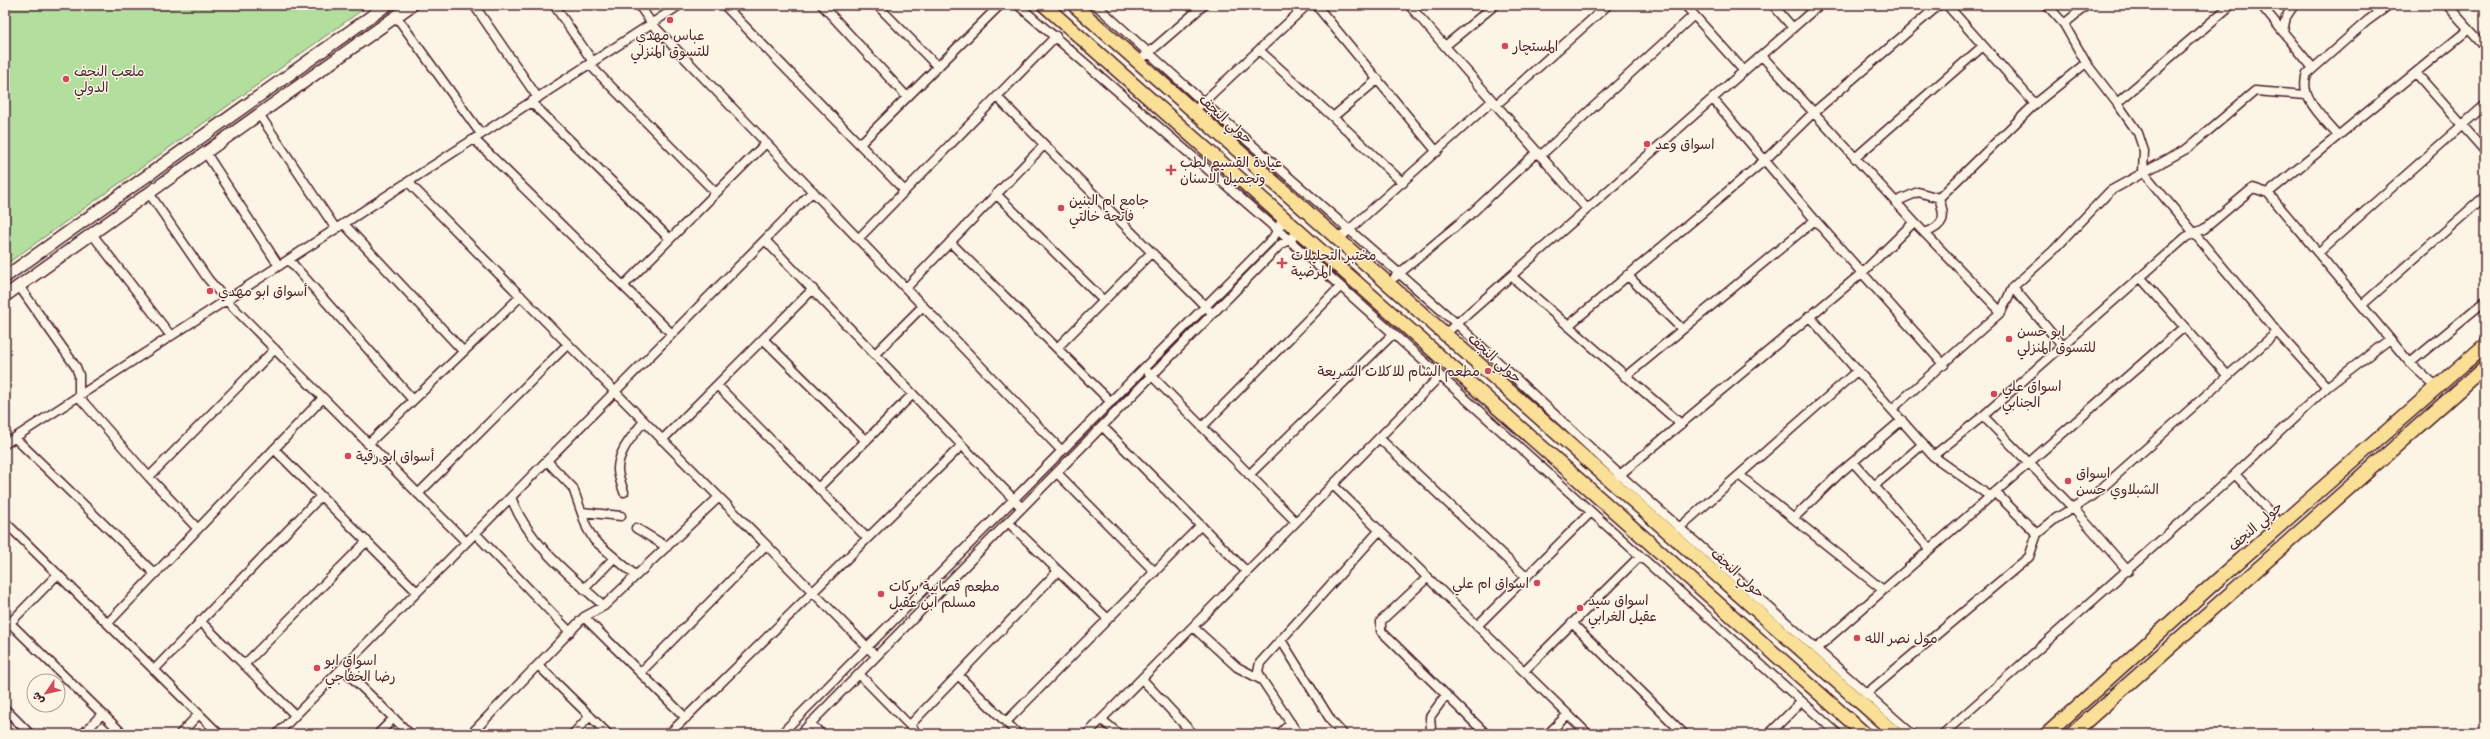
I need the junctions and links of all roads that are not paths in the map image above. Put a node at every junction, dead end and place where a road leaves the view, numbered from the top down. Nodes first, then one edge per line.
1 (387, 5) edge
2 (412, 5) edge
3 (474, 5) edge
4 (554, 5) edge
5 (639, 5) edge
6 (680, 5) edge
7 (724, 5) edge
8 (822, 5) edge
9 (877, 5) edge
10 (1000, 5) edge
11 (1018, 5) edge
12 (1044, 5) edge
13 (1074, 5) edge
14 (1204, 5) edge
15 (1307, 5) edge
16 (1316, 5) edge
17 (1410, 5) edge
18 (1495, 5) edge
19 (1608, 5) edge
20 (1685, 5) edge
21 (1773, 5) edge
22 (1819, 5) edge
23 (1939, 5) edge
24 (1947, 5) edge
25 (2047, 5) edge
26 (2231, 5) edge
27 (2261, 5) edge
28 (2294, 5) edge
29 (2389, 5) edge
30 (2447, 5) edge
31 (1099, 6) edge
32 (2081, 7) edge
33 (1694, 15) junction
34 (396, 16) junction
35 (1088, 17) junction
36 (652, 24) junction
37 (2064, 24) junction
38 (1793, 28) junction
39 (2470, 29) junction
40 (2283, 31) junction
41 (1056, 36) junction
42 (1445, 46) junction
43 (1983, 46) junction
44 (2485, 47) edge
45 (1259, 50) junction
46 (1148, 52) junction
47 (1762, 56) junction
48 (1138, 62) junction
49 (591, 63) junction
50 (2086, 63) junction
51 (938, 67) junction
52 (2312, 67) junction
53 (1744, 71) junction
54 (2416, 73) junction
55 (1378, 79) junction
56 (2306, 95) junction
57 (908, 96) junction
58 (997, 97) junction
59 (535, 100) junction
60 (1713, 100) junction
61 (1494, 103) junction
62 (2117, 103) junction
63 (2035, 104) junction
64 (1198, 106) junction
65 (2485, 106) edge
66 (1814, 113) junction
67 (259, 114) junction
68 (1333, 117) junction
69 (2462, 125) junction
70 (481, 134) junction
71 (2338, 136) junction
72 (474, 139) junction
73 (766, 143) junction
74 (860, 144) junction
75 (1044, 145) junction
76 (2485, 151) edge
77 (1437, 152) junction
78 (206, 153) junction
79 (1539, 154) junction
80 (1855, 158) junction
81 (1764, 160) junction
82 (2143, 172) junction
83 (408, 182) junction
84 (1403, 182) junction
85 (905, 191) junction
86 (813, 192) junction
87 (716, 193) junction
88 (2268, 193) junction
89 (149, 194) junction
90 (996, 194) junction
91 (2485, 196) edge
92 (1939, 198) junction
93 (1895, 202) junction
94 (1587, 210) junction
95 (1282, 216) junction
96 (1815, 220) junction
97 (1914, 222) junction
98 (344, 224) junction
99 (336, 229) junction
100 (1278, 230) junction
101 (1349, 230) junction
102 (1925, 233) junction
103 (92, 234) junction
104 (2194, 234) junction
105 (1304, 236) junction
106 (1288, 238) junction
107 (670, 239) junction
108 (858, 239) junction
109 (765, 240) junction
110 (1338, 240) junction
111 (950, 242) junction
112 (1152, 253) junction
113 (2318, 253) junction
114 (289, 260) junction
115 (279, 266) junction
116 (1862, 273) junction
117 (1399, 274) junction
118 (1627, 275) junction
119 (1511, 276) junction
120 (5, 278) edge
121 (2141, 278) junction
122 (1388, 283) junction
123 (19, 286) junction
124 (623, 286) junction
125 (1340, 287) junction
126 (2013, 287) junction
127 (906, 288) junction
128 (812, 289) junction
129 (5, 296) edge
130 (521, 296) junction
131 (226, 300) junction
132 (1104, 301) junction
133 (2485, 301) edge
134 (2362, 305) junction
135 (923, 306) junction
136 (1205, 307) junction
137 (2001, 312) junction
138 (1214, 315) junction
139 (1809, 316) junction
140 (1457, 324) junction
141 (1568, 326) junction
142 (2184, 327) junction
143 (1682, 330) junction
144 (2277, 332) junction
145 (672, 334) junction
146 (1392, 334) junction
147 (1445, 334) junction
148 (171, 336) junction
149 (763, 339) junction
150 (2390, 339) junction
151 (568, 344) junction
152 (2485, 345) edge
153 (2062, 346) junction
154 (1057, 348) junction
155 (274, 349) junction
156 (464, 352) junction
157 (875, 354) junction
158 (2410, 363) junction
159 (1944, 365) junction
160 (2485, 367) edge
161 (1144, 369) junction
162 (1858, 370) junction
163 (1490, 375) junction
164 (2227, 375) junction
165 (1440, 376) junction
166 (1152, 377) junction
167 (1625, 377) junction
168 (717, 385) junction
169 (2327, 387) junction
170 (2436, 387) junction
171 (1478, 390) junction
172 (615, 392) junction
173 (913, 394) junction
174 (79, 397) junction
175 (323, 398) junction
176 (413, 400) junction
177 (1111, 402) junction
178 (1520, 402) junction
179 (1892, 409) junction
180 (1505, 414) junction
181 (1983, 416) junction
182 (1902, 420) junction
183 (644, 421) junction
184 (1681, 424) junction
185 (1103, 426) junction
186 (1202, 427) junction
187 (1559, 427) junction
188 (15, 438) junction
189 (1379, 438) junction
190 (662, 440) junction
191 (866, 441) junction
192 (5, 444) edge
193 (368, 444) junction
194 (962, 444) junction
195 (1923, 444) junction
196 (274, 449) junction
197 (1062, 451) junction
198 (1933, 456) junction
199 (547, 461) junction
200 (1853, 462) junction
201 (2028, 463) junction
202 (1057, 473) junction
203 (2236, 474) junction
204 (1250, 475) junction
205 (1739, 475) junction
206 (149, 477) junction
207 (1616, 479) junction
208 (1333, 484) junction
209 (1874, 486) junction
210 (818, 488) junction
211 (624, 492) dead end
212 (418, 494) junction
213 (1993, 495) junction
214 (322, 496) junction
215 (511, 497) junction
216 (719, 497) junction
217 (1014, 499) junction
218 (1022, 508) junction
219 (2074, 508) junction
220 (582, 512) junction
221 (1591, 512) junction
222 (621, 516) dead end
223 (1794, 518) junction
224 (1008, 522) junction
225 (1296, 522) junction
226 (6, 524) edge
227 (1201, 525) junction
228 (2281, 525) junction
229 (636, 528) dead end
230 (1679, 528) junction
231 (198, 529) junction
232 (1380, 530) junction
233 (475, 533) junction
234 (2037, 534) junction
235 (867, 538) junction
236 (367, 542) junction
237 (466, 542) junction
238 (766, 545) junction
239 (667, 547) junction
240 (1930, 549) junction
241 (1640, 556) junction
242 (614, 558) junction
243 (1714, 566) junction
244 (2232, 568) junction
245 (1058, 570) junction
246 (2128, 571) junction
247 (1155, 572) junction
248 (1247, 572) junction
249 (58, 574) junction
250 (155, 574) junction
251 (636, 576) junction
252 (1428, 577) junction
253 (1526, 577) junction
254 (2245, 582) junction
255 (2212, 585) junction
256 (584, 589) junction
257 (1883, 590) junction
258 (417, 592) junction
259 (813, 592) junction
260 (2224, 599) junction
261 (604, 606) junction
262 (584, 618) junction
263 (1108, 619) junction
264 (200, 622) junction
265 (108, 623) junction
266 (1572, 623) junction
267 (7, 625) edge
268 (1477, 626) junction
269 (1193, 627) junction
270 (570, 632) junction
271 (1281, 640) junction
272 (867, 647) junction
273 (1816, 649) junction
274 (876, 656) junction
275 (244, 665) junction
276 (538, 665) junction
277 (342, 668) junction
278 (154, 670) junction
279 (1524, 671) junction
280 (640, 673) junction
281 (859, 674) junction
282 (958, 675) junction
283 (1142, 679) junction
284 (1262, 680) junction
285 (1866, 694) junction
286 (1446, 695) junction
287 (1801, 702) junction
288 (5, 709) edge
289 (102, 714) junction
290 (199, 714) junction
291 (1568, 714) junction
292 (295, 715) junction
293 (590, 716) junction
294 (394, 718) junction
295 (686, 718) junction
296 (1102, 720) junction
297 (1006, 722) junction
298 (810, 723) junction
299 (1290, 723) junction
300 (910, 726) junction
301 (1863, 733) edge
302 (30, 734) edge
303 (83, 734) edge
304 (123, 734) edge
305 (180, 734) edge
306 (219, 734) edge
307 (277, 734) edge
308 (378, 734) edge
309 (410, 734) edge
310 (471, 734) edge
311 (572, 734) edge
312 (608, 734) edge
313 (669, 734) edge
314 (781, 734) edge
315 (800, 734) edge
316 (822, 734) edge
317 (918, 734) edge
318 (1018, 734) edge
319 (1088, 734) edge
320 (1119, 734) edge
321 (1193, 734) edge
322 (1279, 734) edge
323 (1298, 734) edge
324 (1343, 734) edge
325 (1428, 734) edge
326 (1486, 734) edge
327 (1548, 734) edge
328 (1588, 734) edge
329 (1684, 734) edge
330 (1769, 734) edge
331 (1838, 734) edge
332 (1896, 734) edge
333 (1912, 734) edge
334 (1942, 734) edge
335 (2047, 734) edge
336 (2072, 734) edge

1 - 120 street
2 - 34 street
3 - 59 street
4 - 49 street
5 - 36 street
6 - 36 street
7 - 74 street
8 - 57 street
9 - 51 street
10 - 51 street
11 - 41 street
12 - 95 main road
13 - 35 main road, حولي النجف
14 - 46 street
15 - 45 street
16 - 55 street
17 - 42 street
18 - 42 street
19 - 61 street
20 - 33 street
21 - 38 street
22 - 38 street
23 - 66 street
24 - 43 street
25 - 37 street
26 - 62 street
27 - 40 street
28 - 40 street
29 - 52 street
30 - 39 street
31 - 35 street
31 - 46 street
32 - 37 street
33 - 53 street
33 - 79 street
34 - 67 street
34 - 70 street
35 - 48 main road, حولي النجف
36 - 49 street
36 - 73 street
37 - 50 street
38 - 47 street
39 - 44 street
39 - 54 street
40 - 52 street
41 - 58 street
41 - 100 street
42 - 61 street
43 - 63 street
43 - 80 street
45 - 64 street
45 - 68 street
46 - 48 street
46 - 64 street
47 - 53 street
47 - 66 street
48 - 64 main road, حولي النجف
49 - 59 street
49 - 87 street
50 - 62 street
50 - 63 street
51 - 57 street
52 - 56 street
53 - 60 street
54 - 69 street
54 - 71 street
55 - 68 street
55 - 77 street
56 - 71 street
56 - 82 street
57 - 74 street
58 - 75 street
58 - 85 street
59 - 70 street
59 - 107 street
60 - 81 street
60 - 94 street
61 - 77 street
61 - 79 street
62 - 82 street
63 - 92 street
64 - 101 street
64 - 110 main road, حولي النجف
65 - 69 street
66 - 80 street
66 - 81 street
67 - 78 street
67 - 99 street
68 - 84 street
69 - 76 street
69 - 113 street
70 - 72 street
71 - 88 street
72 - 83 street
72 - 124 street
73 - 86 street
73 - 87 street
74 - 85 street
75 - 90 street
75 - 112 street
77 - 84 street
78 - 89 street
78 - 115 street
79 - 94 street
79 - 117 street
80 - 93 street
81 - 96 street
81 - 118 street
82 - 104 street
82 - 126 street
83 - 98 street
83 - 130 street
84 - 101 street
85 - 108 street
86 - 108 street
86 - 109 street
87 - 107 street
88 - 104 street
88 - 113 street
89 - 103 street
89 - 131 street
90 - 111 street
90 - 132 street
91 - 134 street
92 - 93 street
92 - 102 street
93 - 97 street
94 - 119 street
95 - 100 street
95 - 105 main road
96 - 116 street
96 - 143 street
97 - 102 street
97 - 116 street
98 - 99 street
98 - 156 street
99 - 114 street
100 - 106 street
100 - 136 street
101 - 110 street
101 - 117 street
102 - 137 street
103 - 123 street
103 - 148 street
104 - 121 street
104 - 144 street
105 - 106 street
105 - 171 main road
106 - 125 street
106 - 138 street
107 - 124 street
108 - 127 street
109 - 128 street
109 - 145 street
110 - 122 main road, حولي النجف
111 - 127 street
111 - 154 street
112 - 132 street
112 - 136 street
113 - 134 street
114 - 115 street
114 - 176 street
115 - 131 street
116 - 139 street
116 - 159 street
117 - 122 street
117 - 140 street
118 - 141 street
118 - 143 street
119 - 140 street
119 - 141 street
121 - 142 street
121 - 153 street
122 - 147 main road, حولي النجف
123 - 129 street
123 - 174 street
124 - 145 street
125 - 146 street
125 - 186 street
126 - 137 street
126 - 153 street
127 - 135 street
128 - 149 street
128 - 157 street
130 - 151 street
130 - 156 street
131 - 148 street
131 - 155 street
132 - 154 street
133 - 158 street
134 - 150 street
135 - 157 street
135 - 197 street
136 - 138 street
136 - 161 street
137 - 159 street
138 - 166 street
139 - 162 street
139 - 184 street
140 - 147 street
140 - 187 street
141 - 167 street
142 - 164 street
142 - 201 street
143 - 167 street
144 - 164 street
144 - 169 street
145 - 172 street
146 - 165 street
146 - 204 street
147 - 163 main road, حولي النجف
148 - 174 street
149 - 168 street
149 - 191 street
150 - 158 street
150 - 169 street
151 - 172 street
151 - 212 street
152 - 170 main road, حولي النجف
153 - 181 street
154 - 177 street
155 - 175 street
155 - 206 street
156 - 176 street
157 - 173 street
158 - 170 street
159 - 179 street
160 - 254 main road
161 - 166 street
161 - 177 street
162 - 179 street
162 - 205 street
163 - 171 main road
163 - 178 main road, حولي النجف
164 - 219 street
165 - 189 street
165 - 221 street
166 - 185 street
166 - 186 street
167 - 184 street
168 - 190 street
168 - 210 street
169 - 203 street
170 - 228 main road, حولي النجف
171 - 180 main road
172 - 183 street
172 - 199 street
173 - 191 street
173 - 194 street
174 - 188 street
174 - 206 street
175 - 193 street
175 - 196 street
176 - 193 street
177 - 197 street
178 - 180 main road
178 - 187 main road, حولي النجف
179 - 182 street
180 - 301 main road
181 - 198 street
181 - 201 street
182 - 195 street
182 - 200 street
183 - 190 street
183 - 211 street
184 - 207 street
185 - 202 street
185 - 227 street
186 - 204 street
187 - 207 main road, حولي النجف
188 - 192 street
188 - 250 street
189 - 208 street
189 - 253 street
190 - 216 street
191 - 210 street
193 - 212 street
194 - 217 street
194 - 235 street
195 - 198 street
195 - 209 street
196 - 214 street
196 - 231 street
197 - 217 street
198 - 213 street
199 - 215 street
199 - 220 street
200 - 209 street
200 - 223 street
201 - 213 street
201 - 219 street
202 - 218 street
202 - 247 street
203 - 228 street
203 - 246 street
204 - 225 street
205 - 223 street
205 - 230 street
206 - 231 street
207 - 230 street
207 - 243 main road, حولي النجف
208 - 225 street
208 - 232 street
209 - 240 street
210 - 235 street
212 - 237 street
213 - 234 street
213 - 240 street
214 - 236 street
214 - 264 street
215 - 233 street
215 - 256 street
216 - 238 street
216 - 239 street
217 - 218 street
217 - 272 street
218 - 224 street
219 - 234 street
219 - 246 street
220 - 222 street
220 - 242 street
221 - 241 street
221 - 253 street
223 - 257 street
224 - 245 street
224 - 274 street
225 - 248 street
226 - 249 street
227 - 247 street
227 - 248 street
228 - 244 main road, حولي النجف
229 - 239 street
230 - 243 street
231 - 250 street
232 - 252 street
232 - 271 street
233 - 237 street
233 - 270 street
234 - 285 street
235 - 259 street
236 - 258 street
236 - 275 street
237 - 258 street
238 - 259 street
238 - 280 street
239 - 251 street
240 - 257 street
241 - 266 street
241 - 287 street
242 - 251 street
242 - 256 street
243 - 273 street
243 - 332 main road, حولي النجف
244 - 254 main road
244 - 255 main road, حولي النجف
245 - 263 street
245 - 282 street
246 - 334 street
247 - 263 street
248 - 269 street
249 - 265 street
249 - 267 street
250 - 265 street
251 - 261 street
252 - 268 street
252 - 286 street
253 - 268 street
254 - 260 main road
255 - 260 main road
255 - 335 main road, حولي النجف
256 - 261 street
257 - 273 street
258 - 277 street
259 - 272 street
259 - 295 street
260 - 336 main road
261 - 262 street
262 - 270 street
262 - 280 street
263 - 297 street
264 - 275 street
264 - 278 street
265 - 278 street
266 - 279 street
266 - 329 street
267 - 289 street
268 - 279 street
269 - 283 street
269 - 284 street
270 - 276 street
271 - 284 street
271 - 324 street
272 - 274 street
272 - 314 street
273 - 285 street
274 - 281 street
275 - 292 street
276 - 293 street
276 - 310 street
277 - 292 street
277 - 294 street
278 - 290 street
279 - 291 street
280 - 295 street
281 - 298 street
281 - 300 street
282 - 297 street
282 - 300 street
283 - 296 street
283 - 321 street
284 - 299 street
285 - 333 street
286 - 325 street
286 - 326 street
287 - 330 street
287 - 331 street
288 - 302 street
289 - 303 street
289 - 304 street
290 - 305 street
290 - 306 street
291 - 327 street
291 - 328 street
292 - 307 street
293 - 311 street
293 - 312 street
294 - 308 street
294 - 309 street
295 - 313 street
296 - 319 street
296 - 320 street
297 - 318 street
298 - 315 street
298 - 316 street
299 - 322 street
299 - 323 street
300 - 317 street

